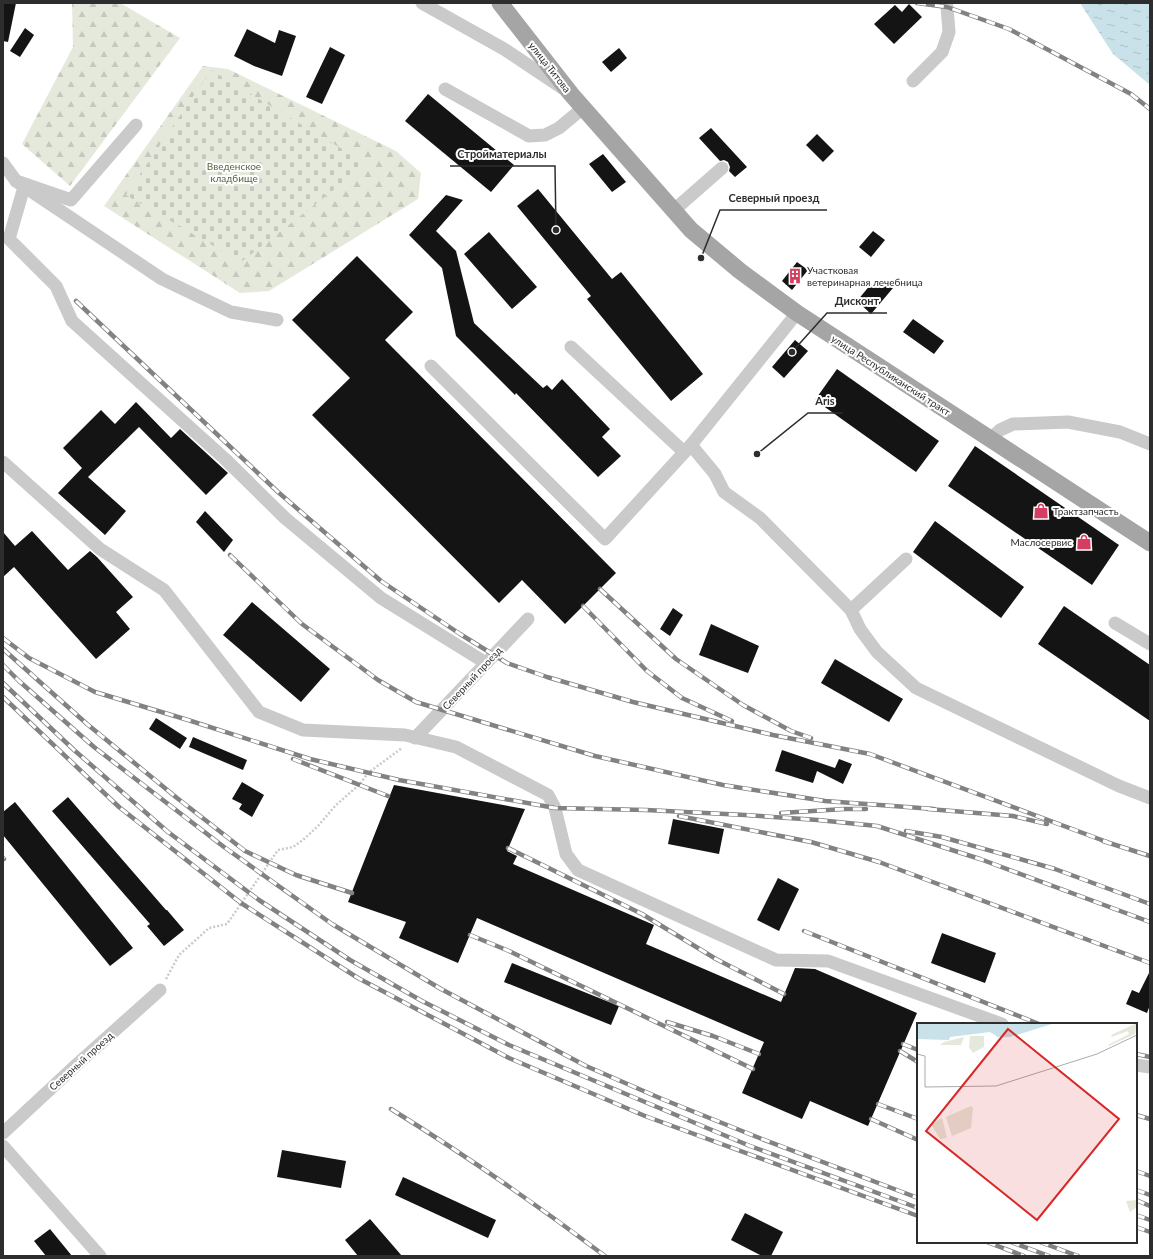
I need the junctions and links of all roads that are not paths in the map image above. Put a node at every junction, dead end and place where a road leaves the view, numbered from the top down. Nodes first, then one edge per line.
1 (422, 3) edge
2 (500, 3) edge
3 (945, 3) edge
4 (914, 81) dead end
5 (445, 89) dead end
6 (571, 94) junction
7 (583, 108) junction
8 (136, 125) dead end
9 (602, 130) joint
10 (3, 163) edge
11 (722, 168) dead end
12 (20, 184) junction
13 (673, 211) junction
14 (797, 313) junction
15 (277, 320) dead end
16 (571, 347) dead end
17 (431, 366) dead end
18 (990, 439) junction
19 (1150, 444) edge
20 (687, 449) junction
21 (3, 462) edge
22 (1150, 543) edge
23 (906, 559) dead end
24 (851, 610) junction
25 (528, 619) dead end
26 (1115, 623) dead end
27 (1150, 644) edge
28 (486, 663) junction
29 (415, 738) junction
30 (1150, 798) edge
31 (160, 990) road end
32 (999, 1023) edge
33 (1137, 1065) edge
34 (1150, 1067) edge
35 (3, 1133) edge
36 (3, 1146) edge
37 (100, 1256) edge

1 - 6 street
2 - 6 main road, улица Титова
3 - 4 street
5 - 7 street
6 - 7 main road, улица Титова
7 - 9 main road, улица Титова
8 - 12 street
9 - 13 main road, улица Республиканский тракт
10 - 12 street
11 - 13 street
12 - 15 street
12 - 28 street
13 - 14 main road, улица Республиканский тракт
14 - 18 main road, улица Республиканский тракт
14 - 20 street
16 - 20 street
17 - 20 street
18 - 19 street
18 - 22 main road, улица Республиканский тракт
20 - 24 street
21 - 29 street
23 - 24 street
24 - 30 street
25 - 28 street, Северный проезд
26 - 27 street
28 - 29 street, Северный проезд
29 - 32 street
31 - 35 street, Северный проезд
33 - 34 street
36 - 37 street

